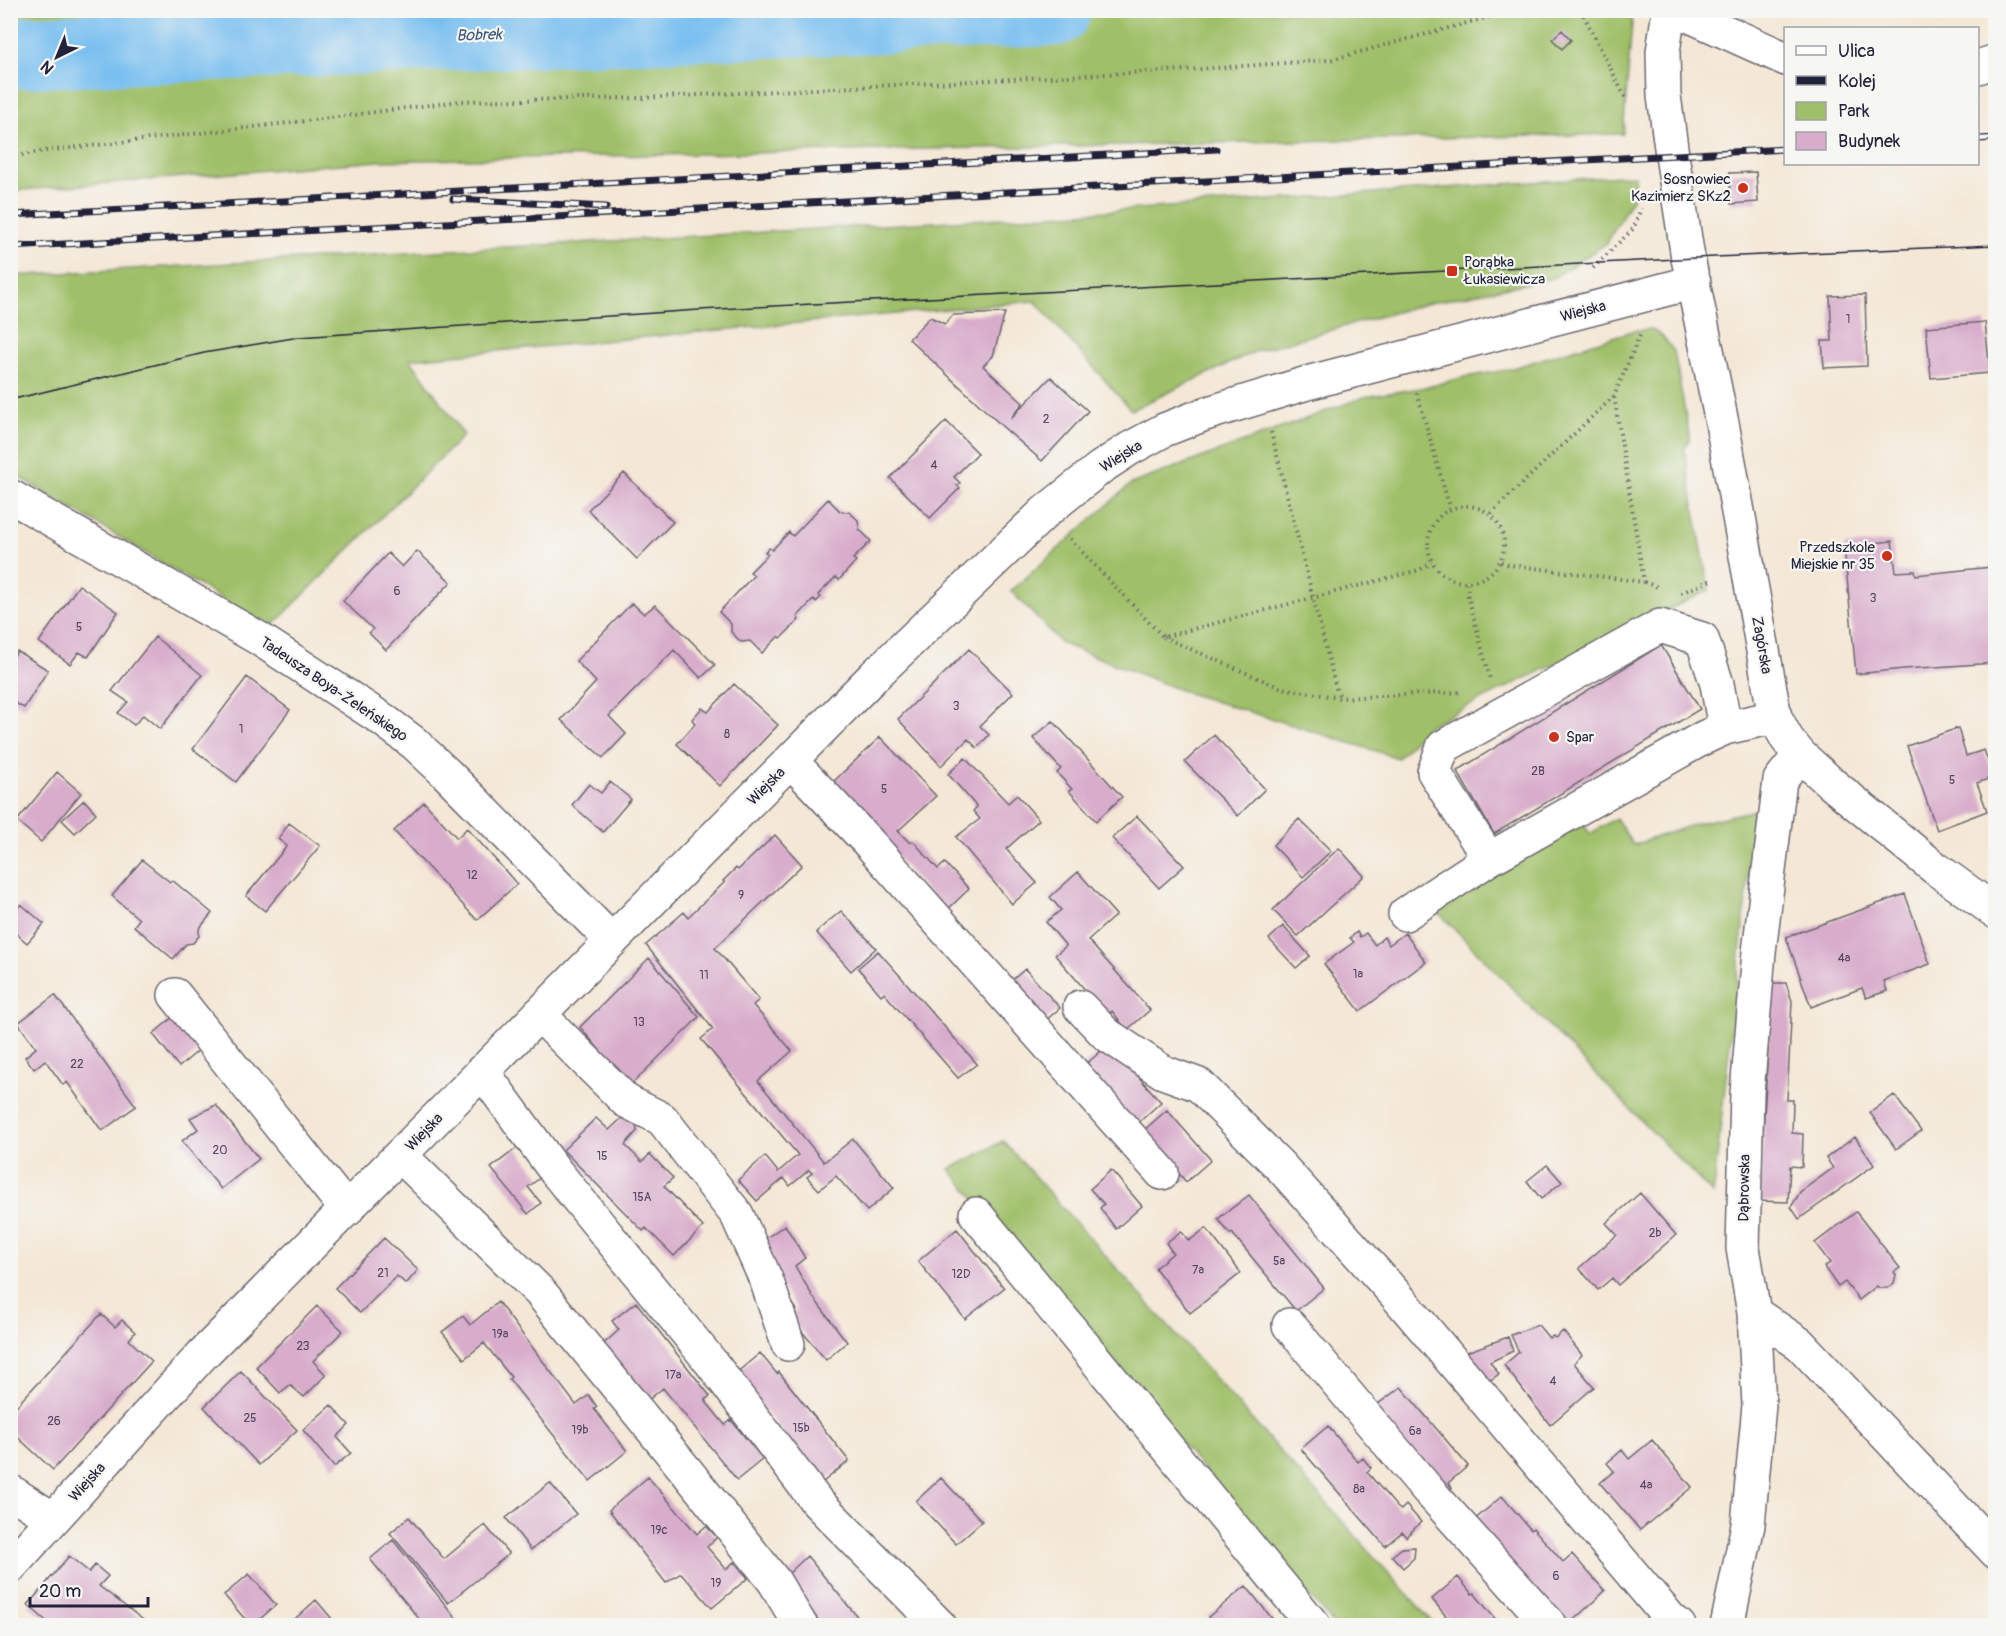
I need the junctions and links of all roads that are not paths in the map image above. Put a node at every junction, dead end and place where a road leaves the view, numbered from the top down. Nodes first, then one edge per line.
1 (1669, 10) edge
2 (1677, 10) edge
3 (1784, 59) edge
4 (1995, 61) edge
5 (1979, 66) edge
6 (1694, 282) junction
7 (10, 496) edge
8 (1775, 717) junction
9 (1725, 728) junction
10 (1800, 754) junction
11 (791, 761) junction
12 (1489, 859) junction
13 (1995, 912) edge
14 (1405, 914) dead end
15 (612, 941) junction
16 (175, 995) dead end
17 (1080, 1007) dead end
18 (539, 1014) junction
19 (482, 1071) junction
20 (401, 1156) junction
21 (1162, 1173) dead end
22 (347, 1210) junction
23 (976, 1214) dead end
24 (1754, 1313) junction
25 (1288, 1326) dead end
26 (788, 1344) dead end
27 (10, 1491) edge
28 (53, 1519) junction
29 (1995, 1552) edge
30 (10, 1567) edge
31 (801, 1626) edge
32 (940, 1626) edge
33 (1314, 1626) edge
34 (1551, 1626) edge
35 (1679, 1626) edge
36 (1727, 1626) edge

1 - 6 street, Zagórska
2 - 3 street
4 - 5 street
6 - 8 street, Zagórska
6 - 11 street, Wiejska
7 - 15 street, Tadeusza Boya-Żeleńskiego
8 - 9 street
8 - 10 street, Zagórska
9 - 12 street
9 - 12 street
10 - 13 street, Zagórska
10 - 24 street, Dąbrowska
11 - 15 street, Wiejska
11 - 21 street
12 - 14 street
15 - 18 street, Wiejska
16 - 22 street
17 - 35 street
18 - 19 street, Wiejska
18 - 26 street
19 - 20 street, Wiejska
19 - 32 street
20 - 22 street, Wiejska
20 - 31 street
22 - 28 street, Wiejska
23 - 33 street
24 - 29 street
24 - 36 street, Dąbrowska
25 - 34 street
27 - 28 street
28 - 30 street, Wiejska

